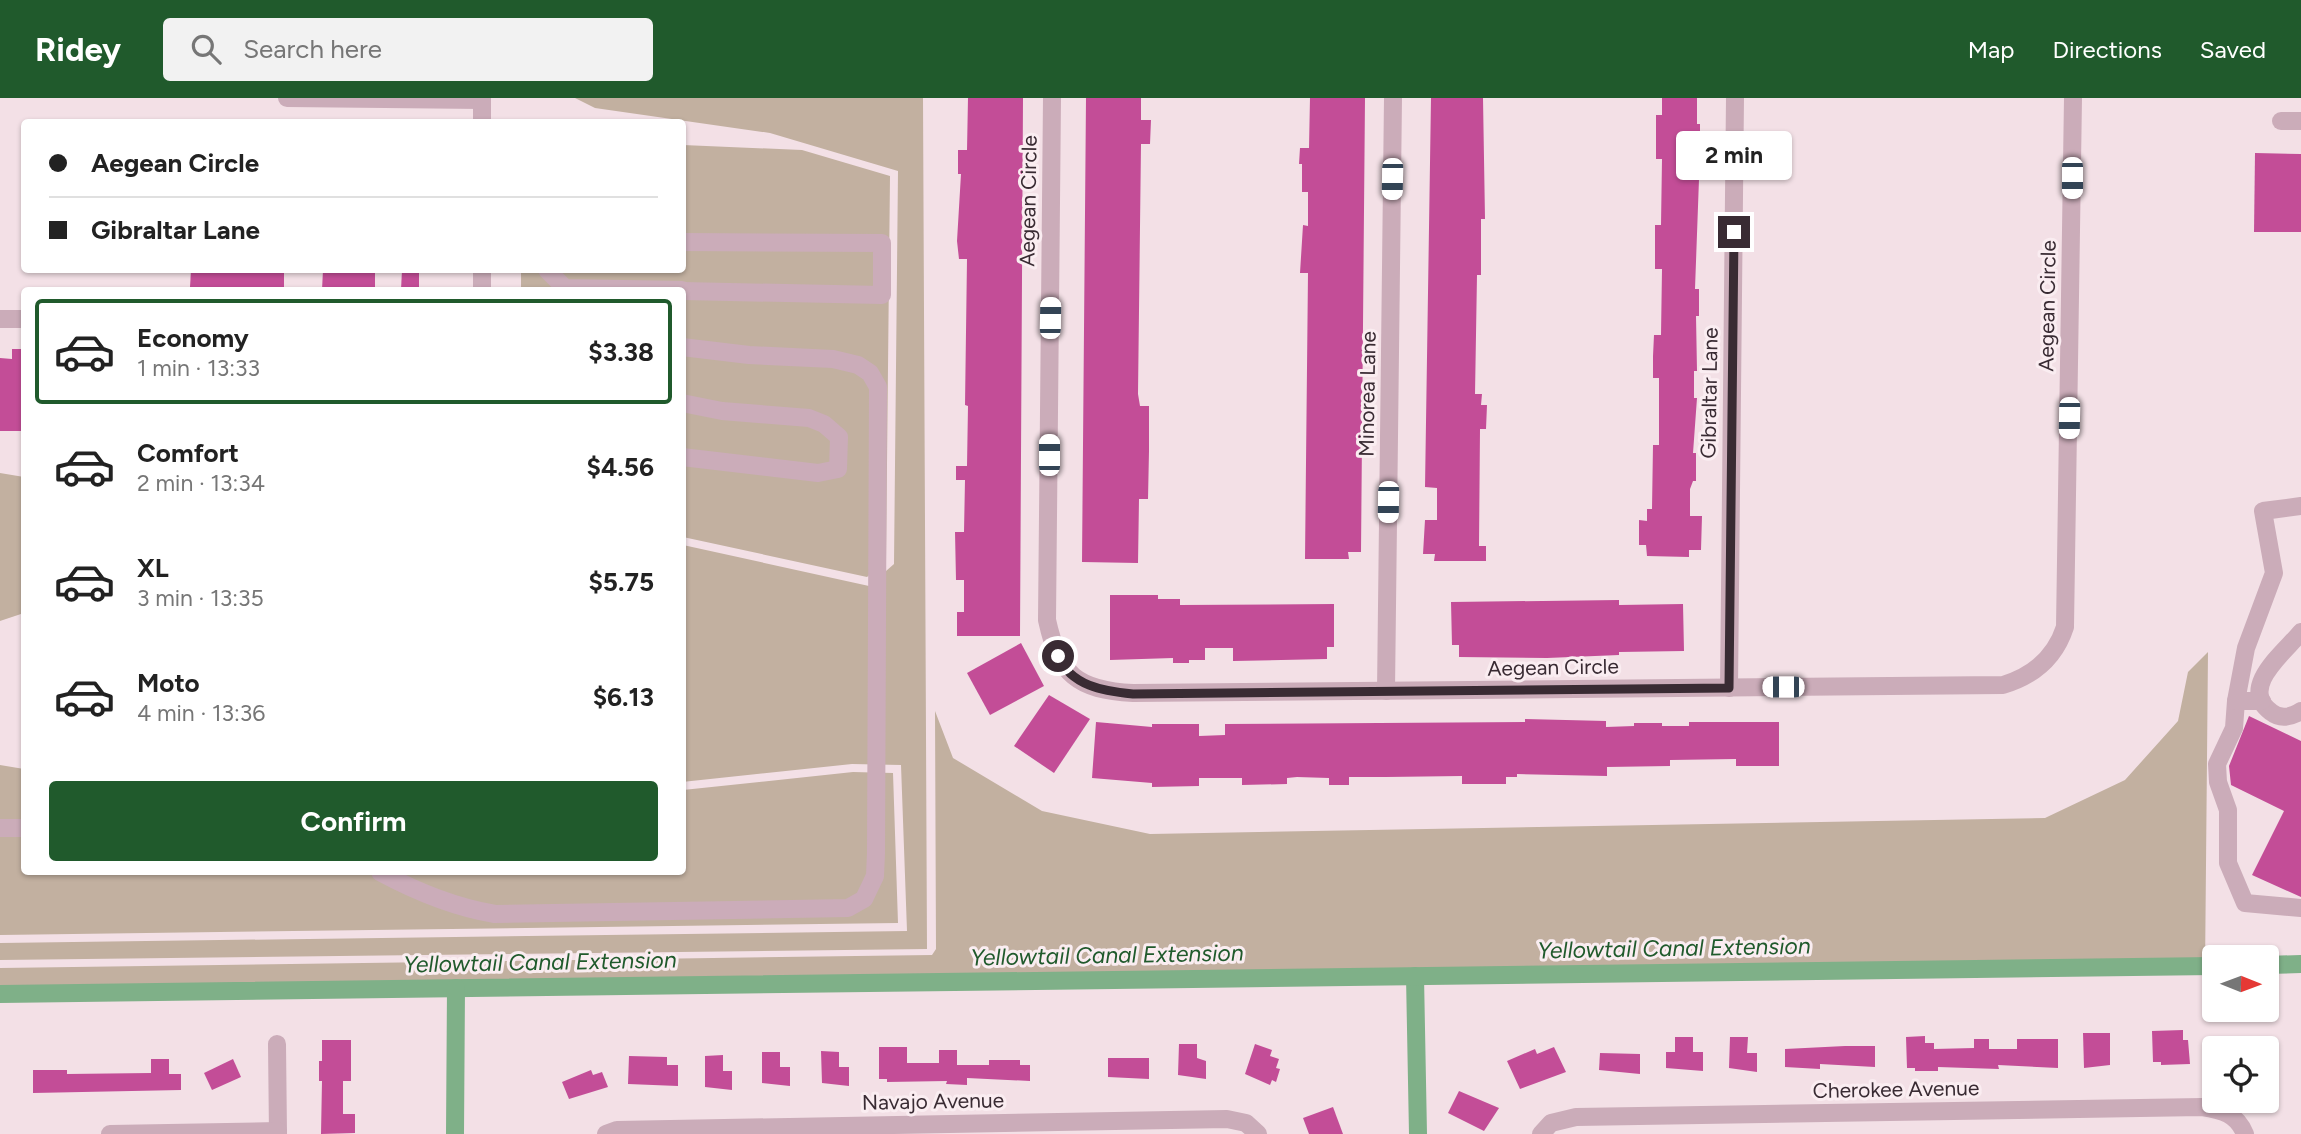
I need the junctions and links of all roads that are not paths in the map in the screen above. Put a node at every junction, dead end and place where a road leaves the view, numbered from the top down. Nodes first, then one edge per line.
1 (287, 98) edge
2 (1052, 98) edge
3 (1393, 98) edge
4 (1735, 98) edge
5 (2073, 98) edge
6 (482, 99) edge
7 (482, 119) edge
8 (2281, 121) dead end
9 (2301, 121) edge
10 (686, 242) edge
11 (550, 273) edge
12 (564, 287) edge
13 (686, 290) edge
14 (0, 319) edge
15 (21, 319) edge
16 (686, 347) edge
17 (686, 404) edge
18 (686, 458) edge
19 (2301, 506) edge
20 (2301, 632) edge
21 (1729, 688) junction
22 (1386, 691) junction
23 (2236, 701) junction
24 (2262, 701) junction
25 (2301, 711) edge
26 (0, 828) edge
27 (21, 828) edge
28 (385, 875) edge
29 (2301, 908) edge
30 (277, 1044) dead end
31 (278, 1133) edge
32 (110, 1134) edge
33 (606, 1134) edge
34 (1258, 1134) edge
35 (1541, 1134) edge
36 (2245, 1134) edge

1 - 6 street
2 - 22 street, Aegean Circle
3 - 22 street, Minorea Lane
4 - 21 street, Gibraltar Lane
5 - 21 street, Aegean Circle
6 - 7 street
8 - 9 street
10 - 13 street
11 - 12 street
14 - 15 street
16 - 28 street
17 - 18 street
19 - 23 street
20 - 24 street
21 - 22 street, Aegean Circle
23 - 24 street
23 - 29 street
24 - 25 street
26 - 27 street
30 - 31 street
31 - 32 street
33 - 34 street, Navajo Avenue
35 - 36 street, Cherokee Avenue

